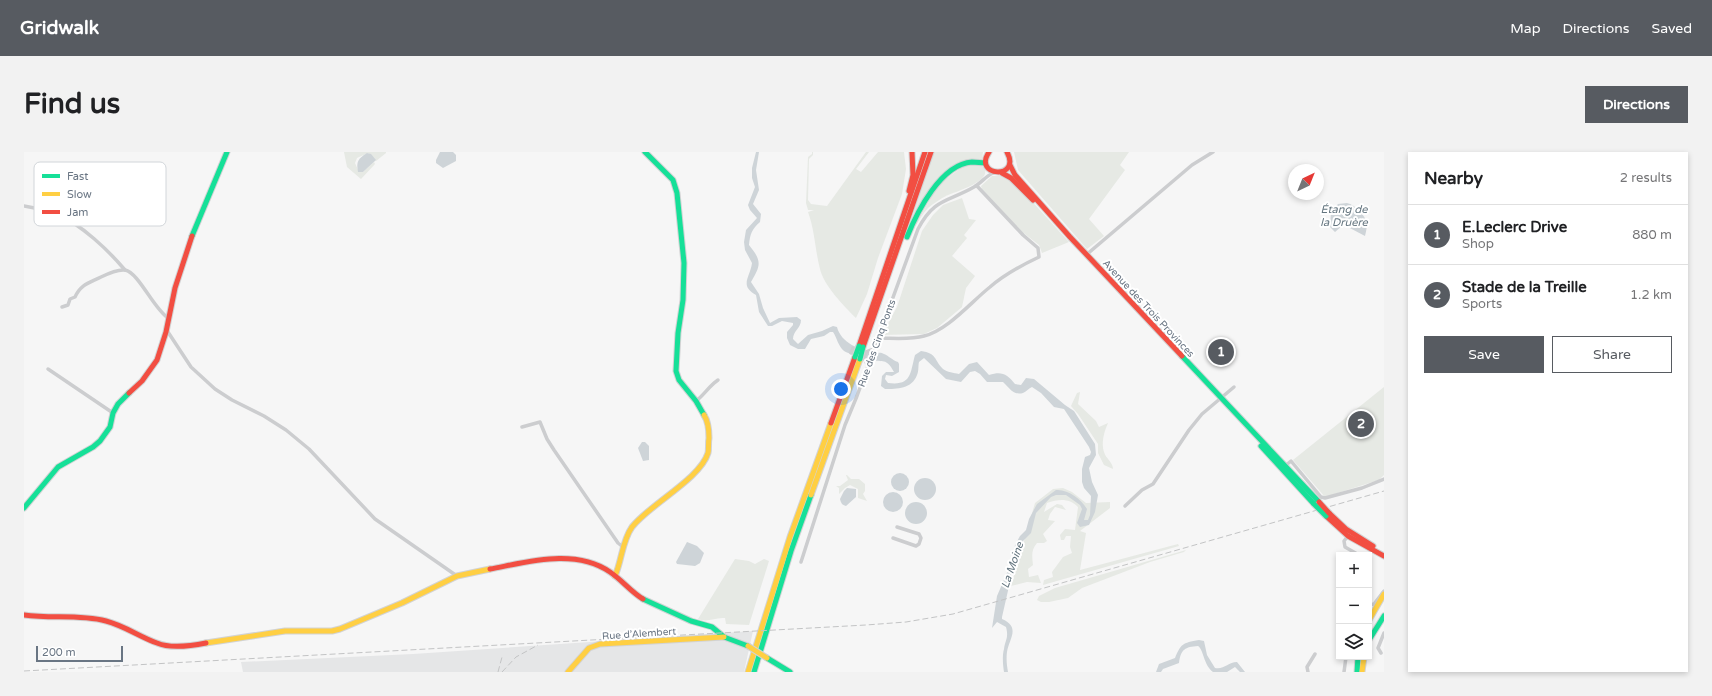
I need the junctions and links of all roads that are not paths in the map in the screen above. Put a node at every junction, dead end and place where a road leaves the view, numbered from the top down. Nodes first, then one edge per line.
1 (227, 152) edge
2 (645, 152) edge
3 (912, 152) edge
4 (925, 152) edge
5 (930, 152) edge
6 (1007, 152) edge
7 (1213, 152) edge
8 (987, 153) edge
9 (1010, 165) junction
10 (986, 166) junction
11 (993, 173) junction
12 (1002, 173) junction
13 (985, 178) junction
14 (977, 186) junction
15 (24, 206) edge
16 (34, 209) edge
17 (75, 226) edge
18 (1070, 237) junction
19 (896, 239) junction
20 (1086, 255) junction
21 (895, 259) junction
22 (126, 270) junction
23 (62, 307) dead end
24 (168, 318) junction
25 (166, 329) junction
26 (878, 338) junction
27 (875, 347) junction
28 (860, 348) junction
29 (857, 357) junction
30 (867, 368) junction
31 (48, 369) dead end
32 (718, 380) dead end
33 (1234, 387) dead end
34 (1221, 398) junction
35 (696, 401) junction
36 (1232, 410) junction
37 (113, 413) junction
38 (522, 427) dead end
39 (1285, 466) junction
40 (1284, 472) junction
41 (1384, 479) edge
42 (1316, 503) junction
43 (1125, 506) dead end
44 (24, 508) edge
45 (1328, 515) junction
46 (897, 527) dead end
47 (1348, 536) junction
48 (893, 538) dead end
49 (623, 547) junction
50 (1353, 552) edge
51 (1384, 552) edge
52 (1384, 556) edge
53 (801, 562) dead end
54 (457, 576) junction
55 (615, 576) junction
56 (1384, 592) edge
57 (1372, 604) edge
58 (1372, 614) edge
59 (24, 615) edge
60 (1384, 616) edge
61 (1384, 633) edge
62 (1372, 635) edge
63 (724, 637) junction
64 (1381, 653) dead end
65 (1315, 654) dead end
66 (1346, 660) edge
67 (1358, 660) edge
68 (1364, 660) edge
69 (568, 672) edge
70 (748, 672) edge
71 (754, 672) edge
72 (790, 672) edge
73 (1308, 672) edge
74 (1344, 672) edge
75 (1357, 672) edge
76 (1362, 672) edge

1 - 24 main road
2 - 35 main road
3 - 19 main road
4 - 19 main road
5 - 21 main road
6 - 9 main road
7 - 20 street
8 - 10 main road
9 - 12 main road
9 - 18 main road, Avenue des Trois Provinces
10 - 11 main road
10 - 13 street, Rue des Cinq Ponts
10 - 21 main road
11 - 12 main road
11 - 13 street, Rue des Cinq Ponts
12 - 18 main road, Avenue des Trois Provinces
13 - 14 street, Rue des Cinq Ponts
14 - 26 street, Rue des Cinq Ponts
14 - 26 street
15 - 16 street
17 - 22 street
18 - 20 main road, Avenue des Trois Provinces
19 - 28 main road
20 - 34 main road, Avenue des Trois Provinces
21 - 28 main road
22 - 23 street
22 - 24 street
24 - 25 main road
25 - 37 main road
25 - 54 street
26 - 27 street, Rue des Cinq Ponts
27 - 28 street
27 - 30 street, Rue des Cinq Ponts
28 - 29 main road, bridge
28 - 29 street
29 - 30 street
29 - 70 main road
29 - 71 main road
30 - 53 street, Rue des Cinq Ponts
31 - 37 street
32 - 35 street
33 - 34 street
34 - 36 main road, Avenue des Trois Provinces
34 - 43 street
35 - 49 main road
36 - 39 main road, Avenue des Trois Provinces
36 - 40 main road, Avenue des Trois Provinces
37 - 44 main road
38 - 49 street
39 - 40 street
39 - 41 street
39 - 42 main road, Avenue des Trois Provinces
40 - 42 main road, Avenue des Trois Provinces
42 - 45 main road, bridge
45 - 47 main road
45 - 51 main road
46 - 48 street
47 - 50 street
47 - 52 main road
49 - 55 main road
54 - 55 main road
54 - 59 main road
55 - 63 main road
56 - 57 street
56 - 58 main road
60 - 62 main road
61 - 64 street
63 - 69 main road, Rue d’Alembert
63 - 72 main road, bridge
65 - 73 street
66 - 74 street
67 - 75 main road
68 - 76 main road

